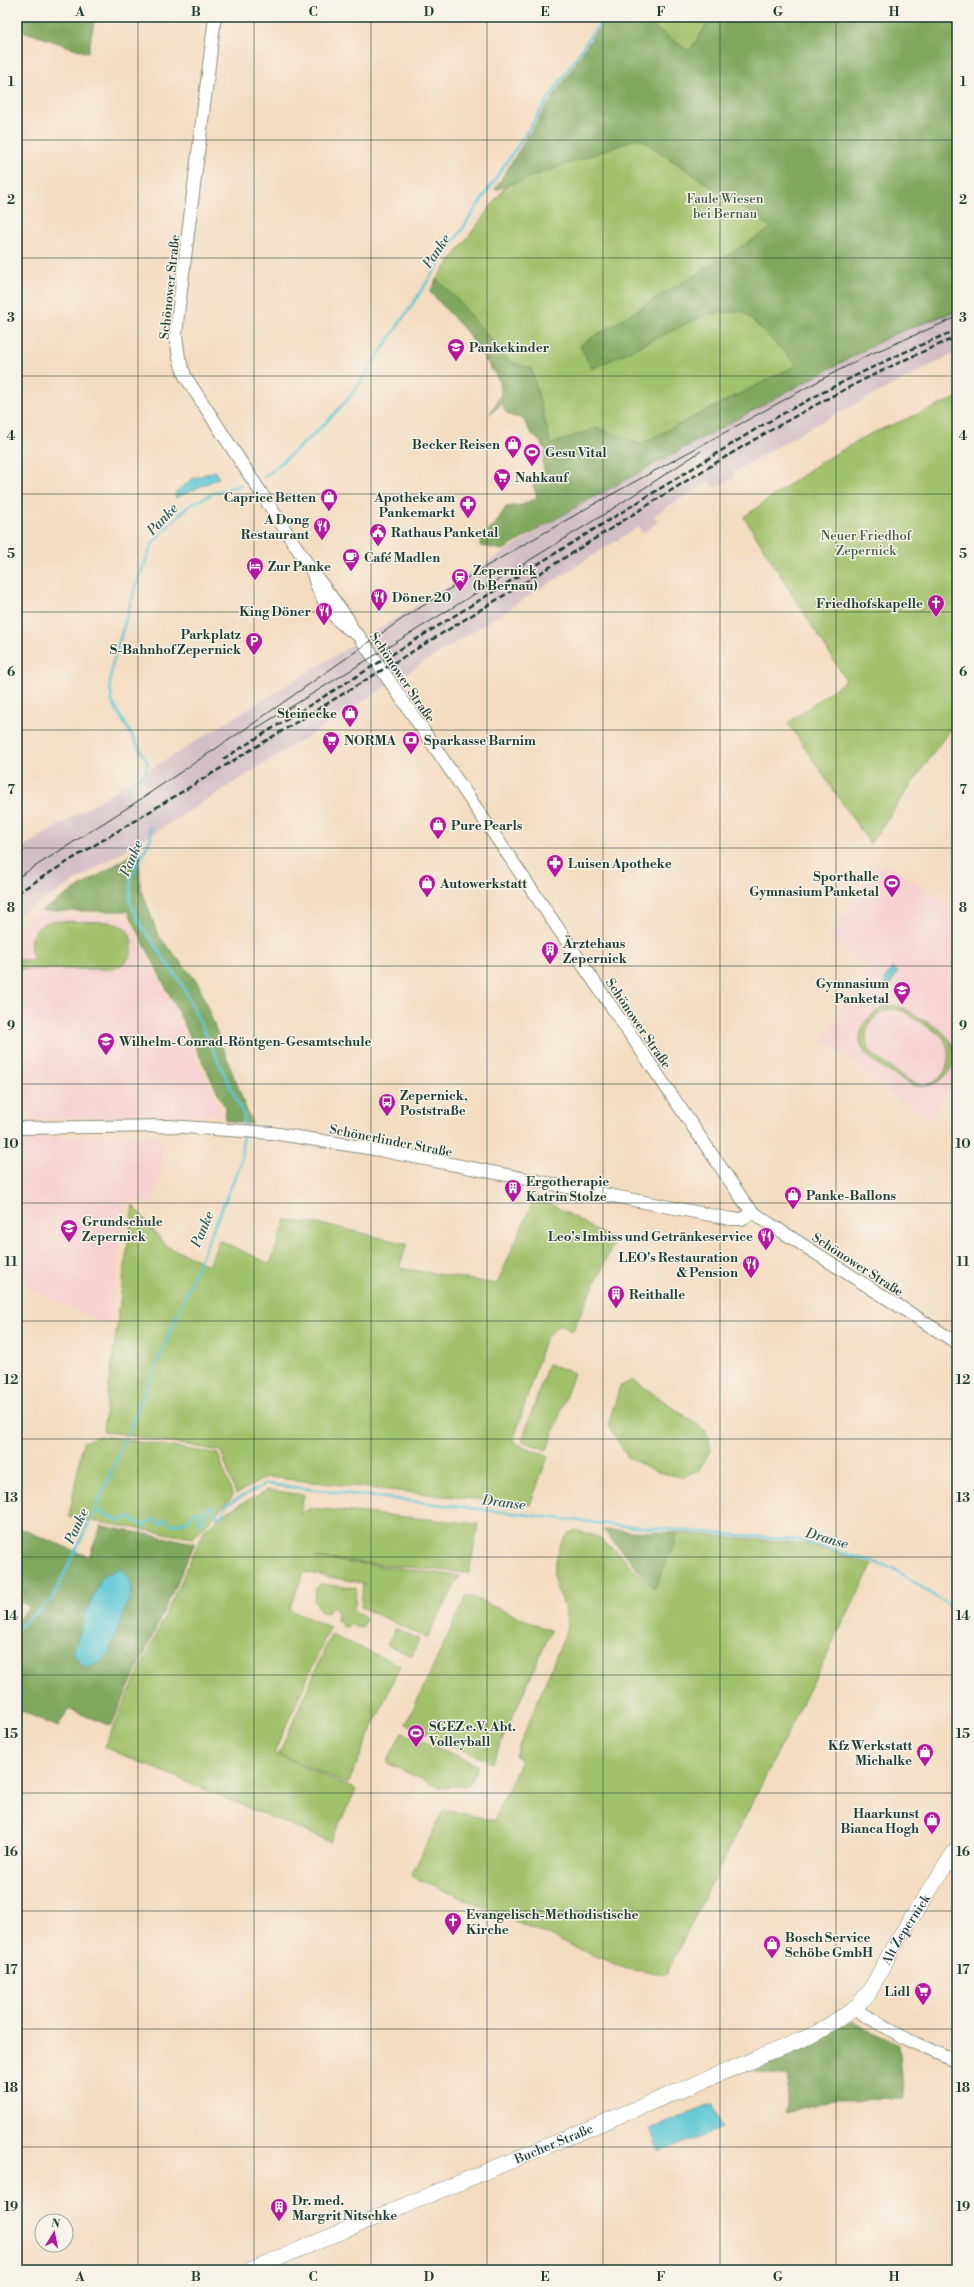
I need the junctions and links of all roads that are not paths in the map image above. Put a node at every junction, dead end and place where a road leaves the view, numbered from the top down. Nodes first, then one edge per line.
1 (215, 17) edge
2 (17, 1128) edge
3 (753, 1212) junction
4 (957, 1343) edge
5 (957, 1848) edge
6 (854, 2009) junction
7 (957, 2062) edge
8 (250, 2270) edge

1 - 3 street, Schönower Straße
2 - 3 street, Schönerlinder Straße
3 - 4 street, Schönower Straße
5 - 6 main road, Alt Zepernick
6 - 7 street
6 - 8 main road, Bucher Straße

